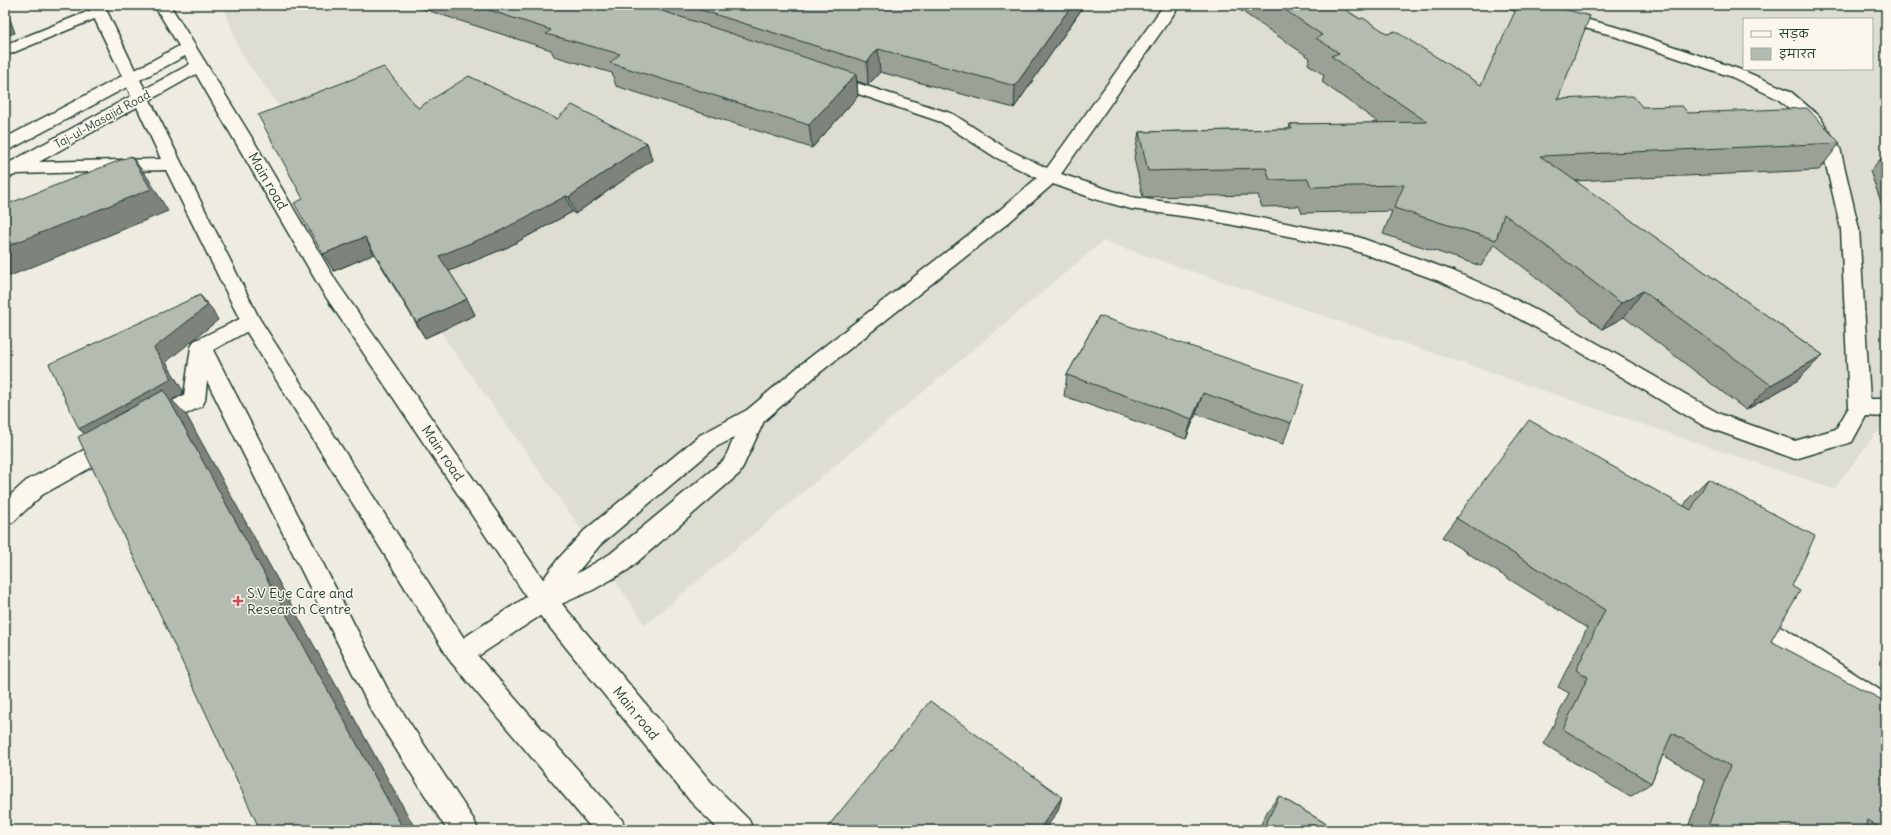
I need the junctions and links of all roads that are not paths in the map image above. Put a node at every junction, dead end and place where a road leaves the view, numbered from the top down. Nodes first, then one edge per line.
1 (162, 5) edge
2 (1172, 5) edge
3 (1512, 5) edge
4 (98, 8) edge
5 (5, 51) edge
6 (194, 57) junction
7 (811, 73) edge
8 (136, 88) junction
9 (5, 145) edge
10 (172, 164) junction
11 (9, 171) edge
12 (1050, 177) junction
13 (250, 321) junction
14 (201, 347) junction
15 (1860, 407) junction
16 (1886, 408) edge
17 (755, 416) junction
18 (5, 515) edge
19 (543, 600) junction
20 (1777, 637) edge
21 (460, 654) junction
22 (1886, 710) edge
23 (464, 830) edge
24 (612, 830) edge
25 (739, 830) edge

1 - 6 main road, Main road
2 - 12 main road
3 - 15 main road
4 - 5 main road
4 - 8 main road
6 - 8 main road, Taj-ul-Masajid Road
6 - 19 main road, Main road
7 - 12 main road
8 - 9 main road, Taj-ul-Masajid Road
8 - 10 main road
8 - 11 main road, Taj-ul-Masajid Road
10 - 11 main road
10 - 13 main road
12 - 15 main road
12 - 17 main road
13 - 14 main road
13 - 21 main road
14 - 18 main road
14 - 23 main road
15 - 16 main road
17 - 19 main road
17 - 19 main road
19 - 21 main road
19 - 25 main road, Main road
20 - 22 main road
21 - 24 main road

